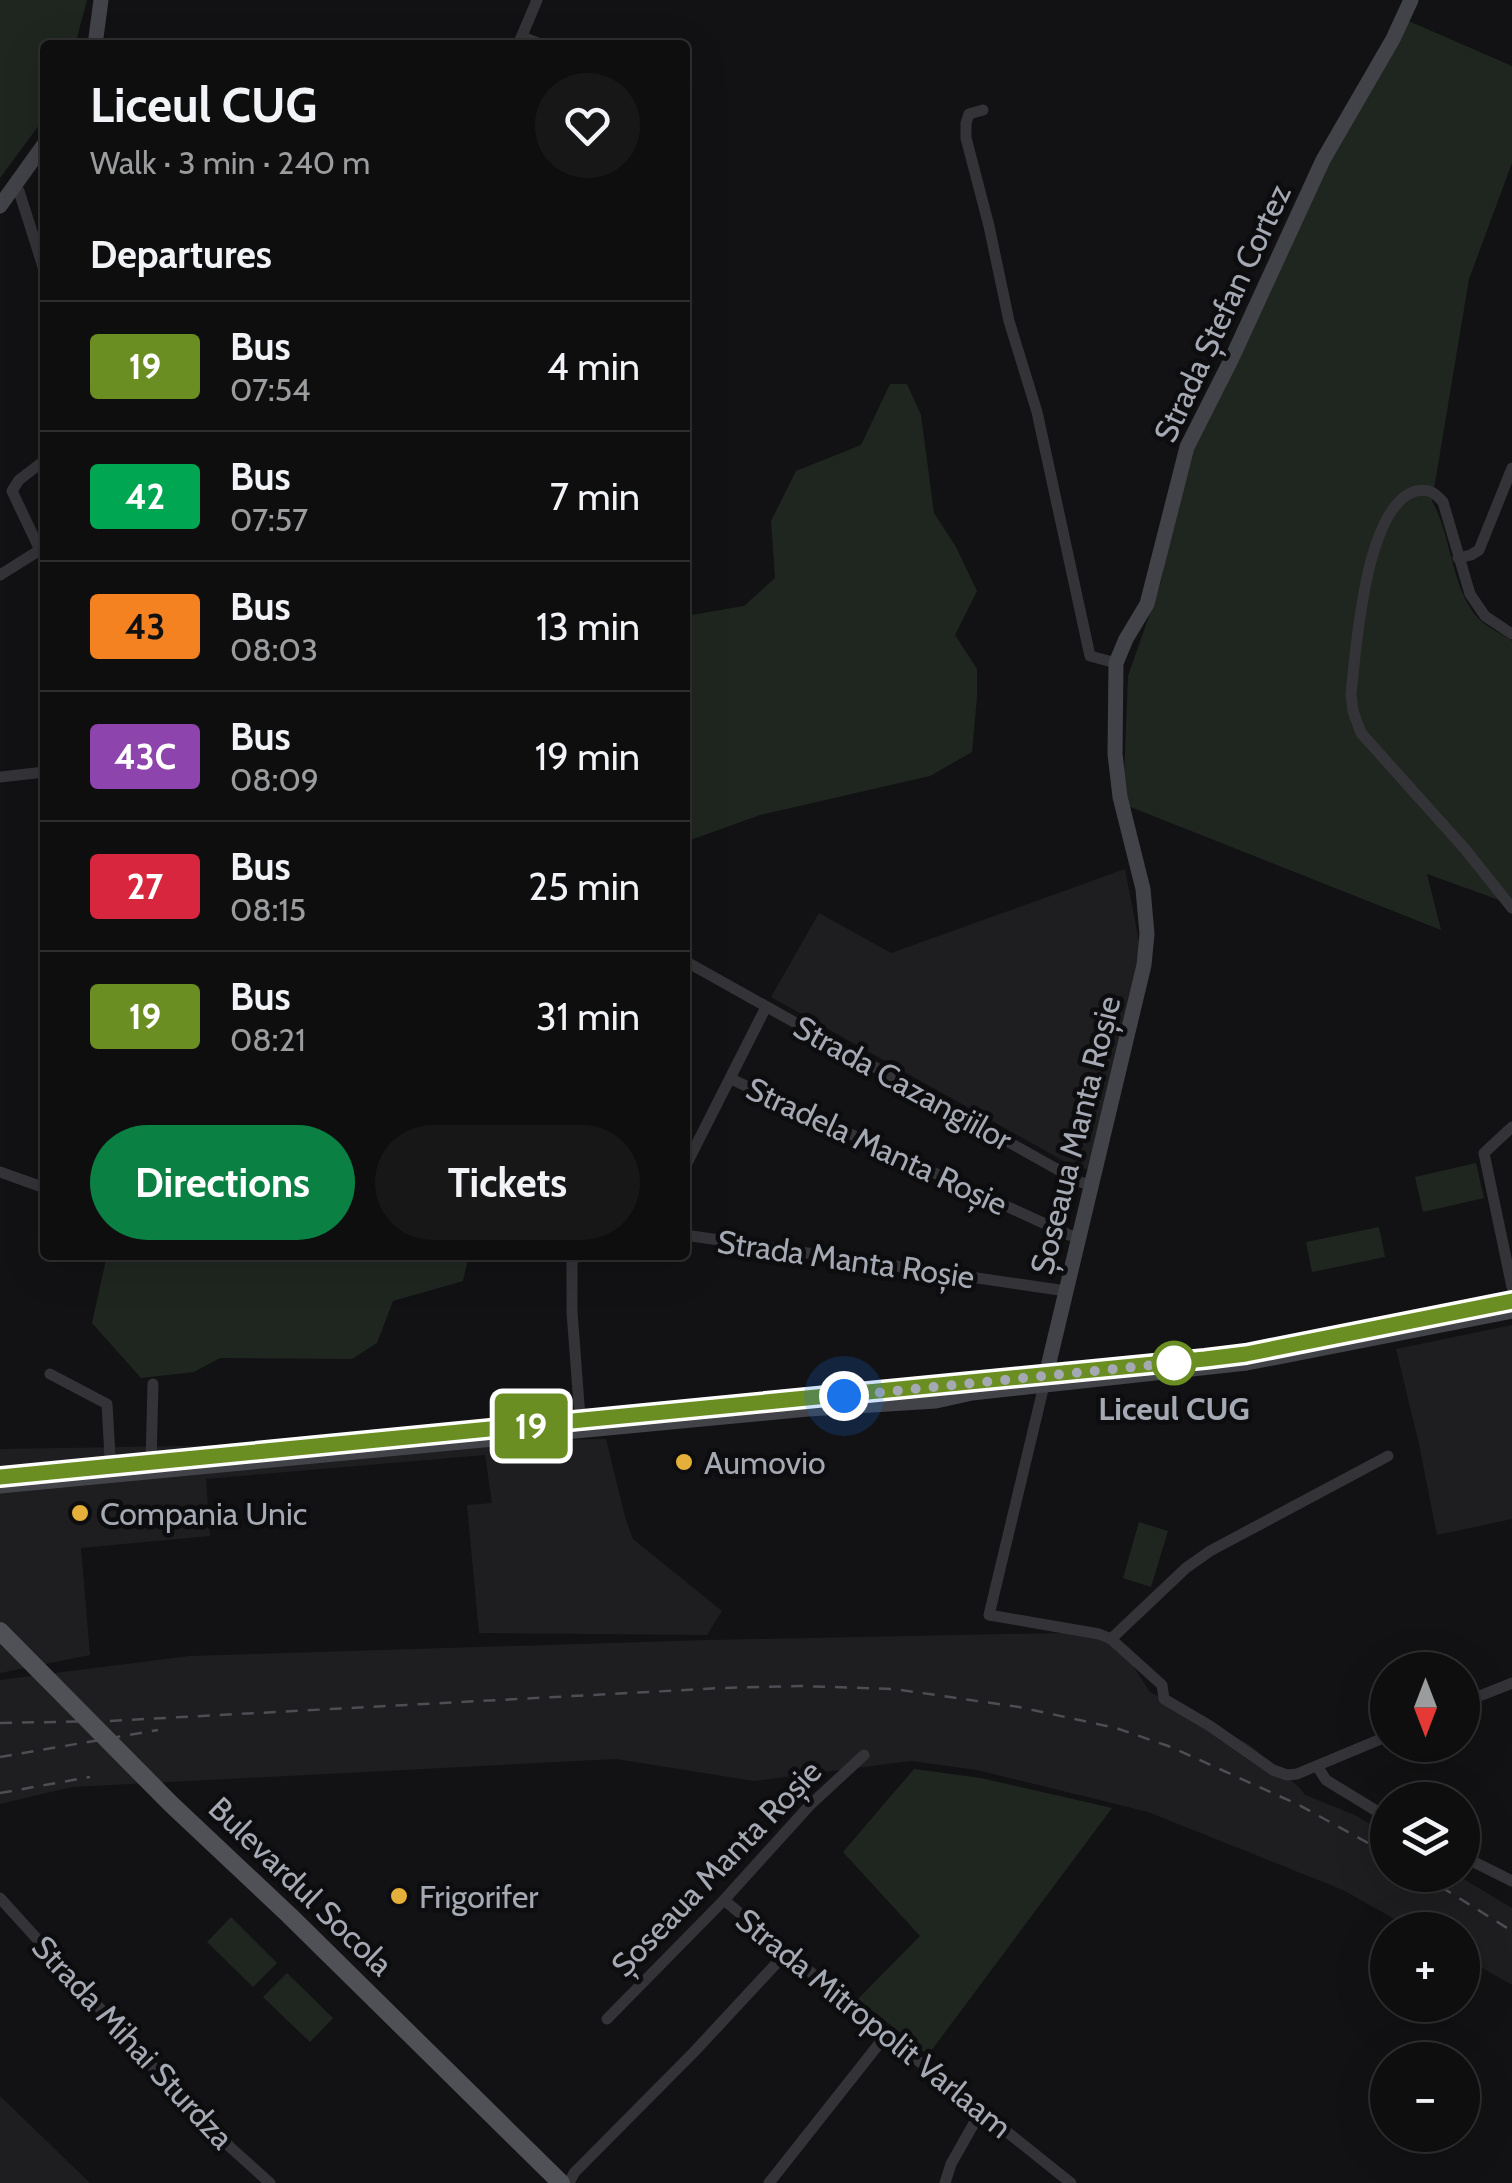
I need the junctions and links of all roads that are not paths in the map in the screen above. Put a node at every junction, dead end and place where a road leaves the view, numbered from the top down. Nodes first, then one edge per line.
1 (101, 0) edge
2 (537, 0) edge
3 (1411, 0) edge
4 (96, 40) edge
5 (520, 40) edge
6 (983, 110) dead end
7 (40, 150) edge
8 (14, 186) junction
9 (0, 206) edge
10 (40, 257) edge
11 (40, 464) edge
12 (1512, 468) edge
13 (40, 542) edge
14 (40, 550) edge
15 (1458, 558) junction
16 (0, 575) edge
17 (1512, 634) edge
18 (1116, 663) junction
19 (40, 773) edge
20 (0, 777) edge
21 (1512, 908) edge
22 (690, 964) edge
23 (766, 1007) junction
24 (731, 1079) junction
25 (1512, 1127) edge
26 (690, 1157) edge
27 (0, 1172) edge
28 (1091, 1185) junction
29 (40, 1186) edge
30 (690, 1236) edge
31 (1078, 1236) junction
32 (572, 1260) edge
33 (1512, 1287) edge
34 (1066, 1292) junction
35 (1512, 1301) edge
36 (1512, 1311) edge
37 (50, 1374) dead end
38 (1045, 1380) junction
39 (152, 1384) dead end
40 (580, 1426) junction
41 (1388, 1456) dead end
42 (151, 1462) junction
43 (110, 1470) junction
44 (0, 1477) edge
45 (0, 1486) edge
46 (0, 1632) edge
47 (1111, 1639) junction
48 (0, 1646) edge
49 (1512, 1683) edge
50 (1480, 1696) edge
51 (1370, 1744) edge
52 (864, 1755) dead end
53 (1317, 1766) junction
54 (1370, 1807) edge
55 (1480, 1865) edge
56 (1512, 1881) edge
57 (0, 1898) edge
58 (724, 1900) junction
59 (286, 1920) junction
60 (786, 1953) junction
61 (608, 2020) dead end
62 (886, 2036) junction
63 (981, 2111) junction
64 (559, 2180) edge
65 (270, 2183) edge
66 (769, 2183) edge
67 (945, 2183) edge
68 (1071, 2183) edge

1 - 4 main road
2 - 5 street
3 - 18 main road, Strada Ștefan Cortez
6 - 18 street
7 - 8 main road
8 - 9 main road
8 - 10 street
11 - 13 street
12 - 15 street
14 - 16 street
15 - 17 street
15 - 21 street
18 - 28 main road, Șoseaua Manta Roșie
19 - 20 street
22 - 23 street
23 - 24 street, Strada Cazangiilor
23 - 28 street, Strada Cazangiilor
24 - 26 street, Strada Cazangiilor
24 - 31 street, Stradela Manta Roșie
25 - 33 street
27 - 29 street
28 - 31 main road, Șoseaua Manta Roșie
30 - 34 street, Strada Manta Roșie
31 - 34 main road, Șoseaua Manta Roșie
32 - 40 street
34 - 38 main road, Șoseaua Manta Roșie
35 - 38 main road
36 - 38 main road
37 - 43 street
38 - 40 main road
38 - 47 street, Șoseaua Manta Roșie
39 - 42 street
40 - 42 main road
40 - 43 main road
41 - 47 street
42 - 43 main road
43 - 44 main road
43 - 45 main road
46 - 59 main road, Bulevardul Socola, bridge
47 - 53 street
48 - 59 main road, Bulevardul Socola
49 - 50 street
51 - 53 street
52 - 58 street, Șoseaua Manta Roșie
53 - 54 street
55 - 56 street
57 - 65 street, Strada Mihai Sturdza
58 - 60 street, Strada Mitropolit Varlaam
58 - 61 street, Șoseaua Manta Roșie
59 - 64 main road, Bulevardul Socola
60 - 62 street, Strada Mitropolit Varlaam
60 - 64 street
62 - 63 street, Strada Mitropolit Varlaam
62 - 66 street
63 - 67 street
63 - 68 street, Strada Mitropolit Varlaam

